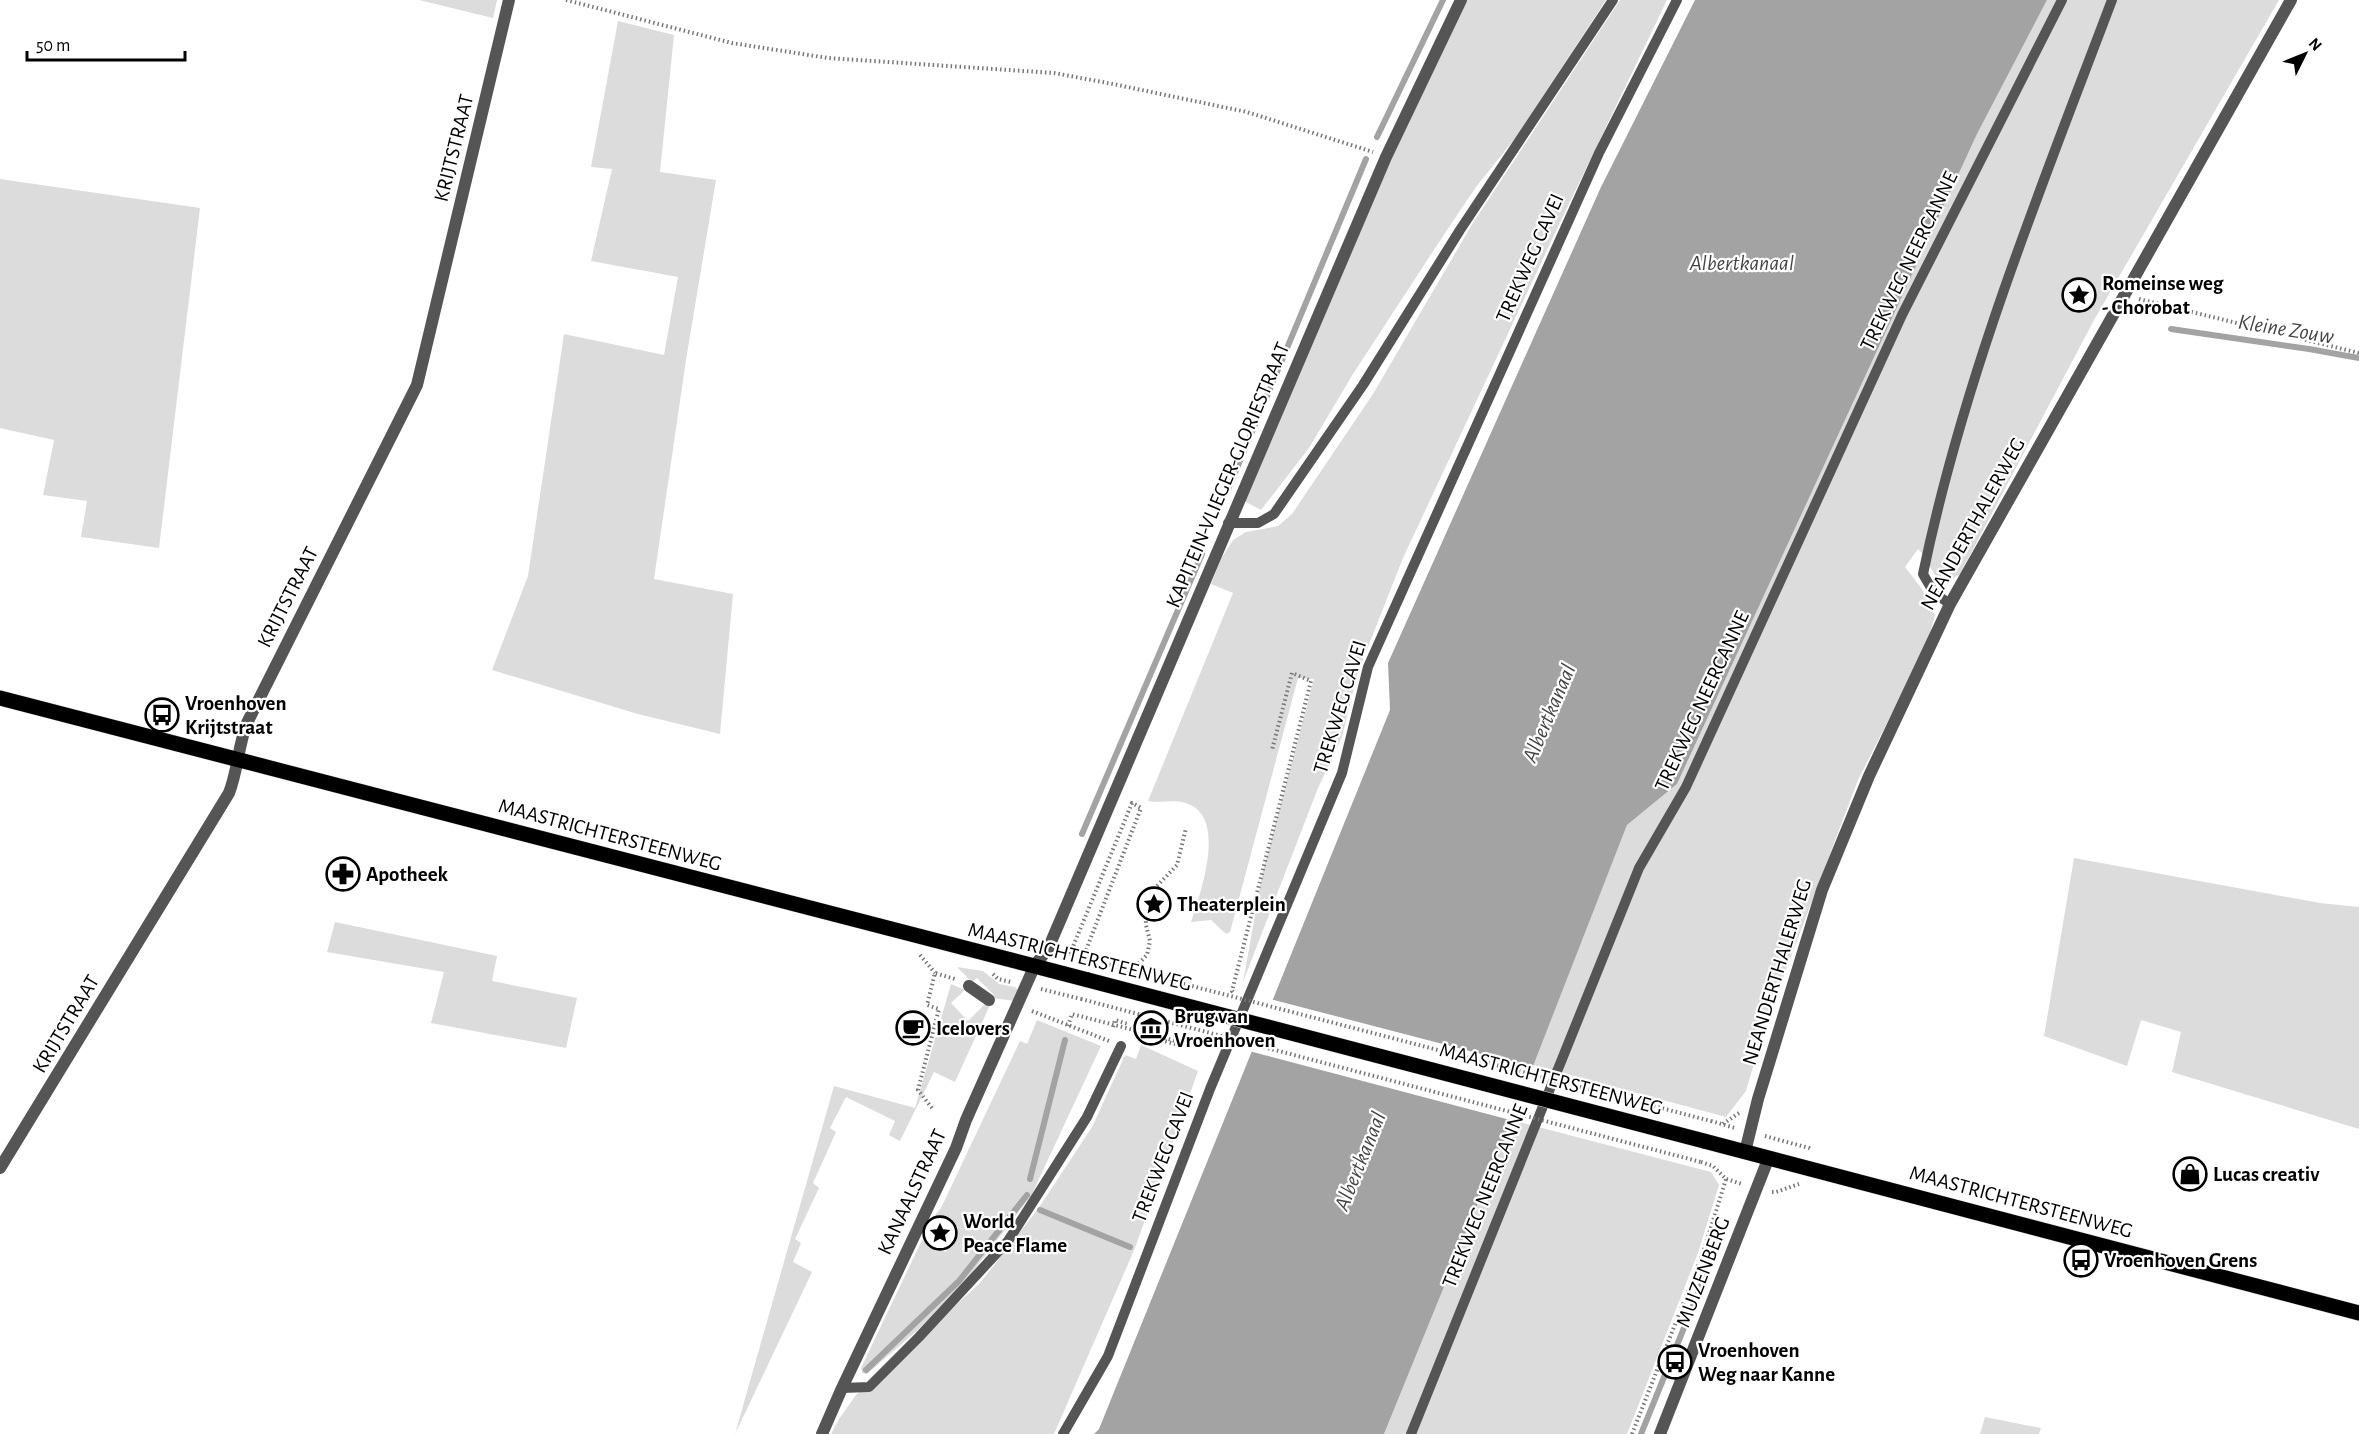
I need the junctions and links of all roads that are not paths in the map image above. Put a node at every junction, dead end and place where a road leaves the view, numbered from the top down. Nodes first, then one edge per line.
1 (509, 0) edge
2 (1461, 0) edge
3 (1613, 0) edge
4 (1677, 0) edge
5 (2062, 0) edge
6 (2112, 0) edge
7 (2291, 0) edge
8 (1228, 523) junction
9 (1950, 604) junction
10 (0, 699) edge
11 (237, 760) junction
12 (1035, 965) junction
13 (969, 986) road end
14 (989, 1000) dead end
15 (1121, 1046) dead end
16 (1745, 1152) junction
17 (1769, 1157) junction
18 (0, 1168) edge
19 (2359, 1313) edge
20 (842, 1388) junction
21 (822, 1434) edge
22 (1063, 1434) edge
23 (1411, 1434) edge
24 (1660, 1434) edge

1 - 11 street, KRIJTSTRAAT
2 - 8 street, KAPITEIN-VLIEGER-GLORIESTRAAT
3 - 8 lane
4 - 22 lane, TREKWEG CAVEI
5 - 23 lane, TREKWEG NEERCANNE
6 - 9 lane
7 - 9 street, NEANDERTHALERWEG
8 - 12 street, KAPITEIN-VLIEGER-GLORIESTRAAT
9 - 16 street, NEANDERTHALERWEG
10 - 11 main road, MAASTRICHTERSTEENWEG
11 - 12 main road, MAASTRICHTERSTEENWEG
11 - 18 street, KRIJTSTRAAT
12 - 16 main road, MAASTRICHTERSTEENWEG, bridge
12 - 20 street, KANAALSTRAAT
13 - 14 street
15 - 20 lane
16 - 17 main road, MAASTRICHTERSTEENWEG
17 - 19 main road, MAASTRICHTERSTEENWEG
17 - 24 street, MUIZENBERG
20 - 21 street, KANAALSTRAAT

